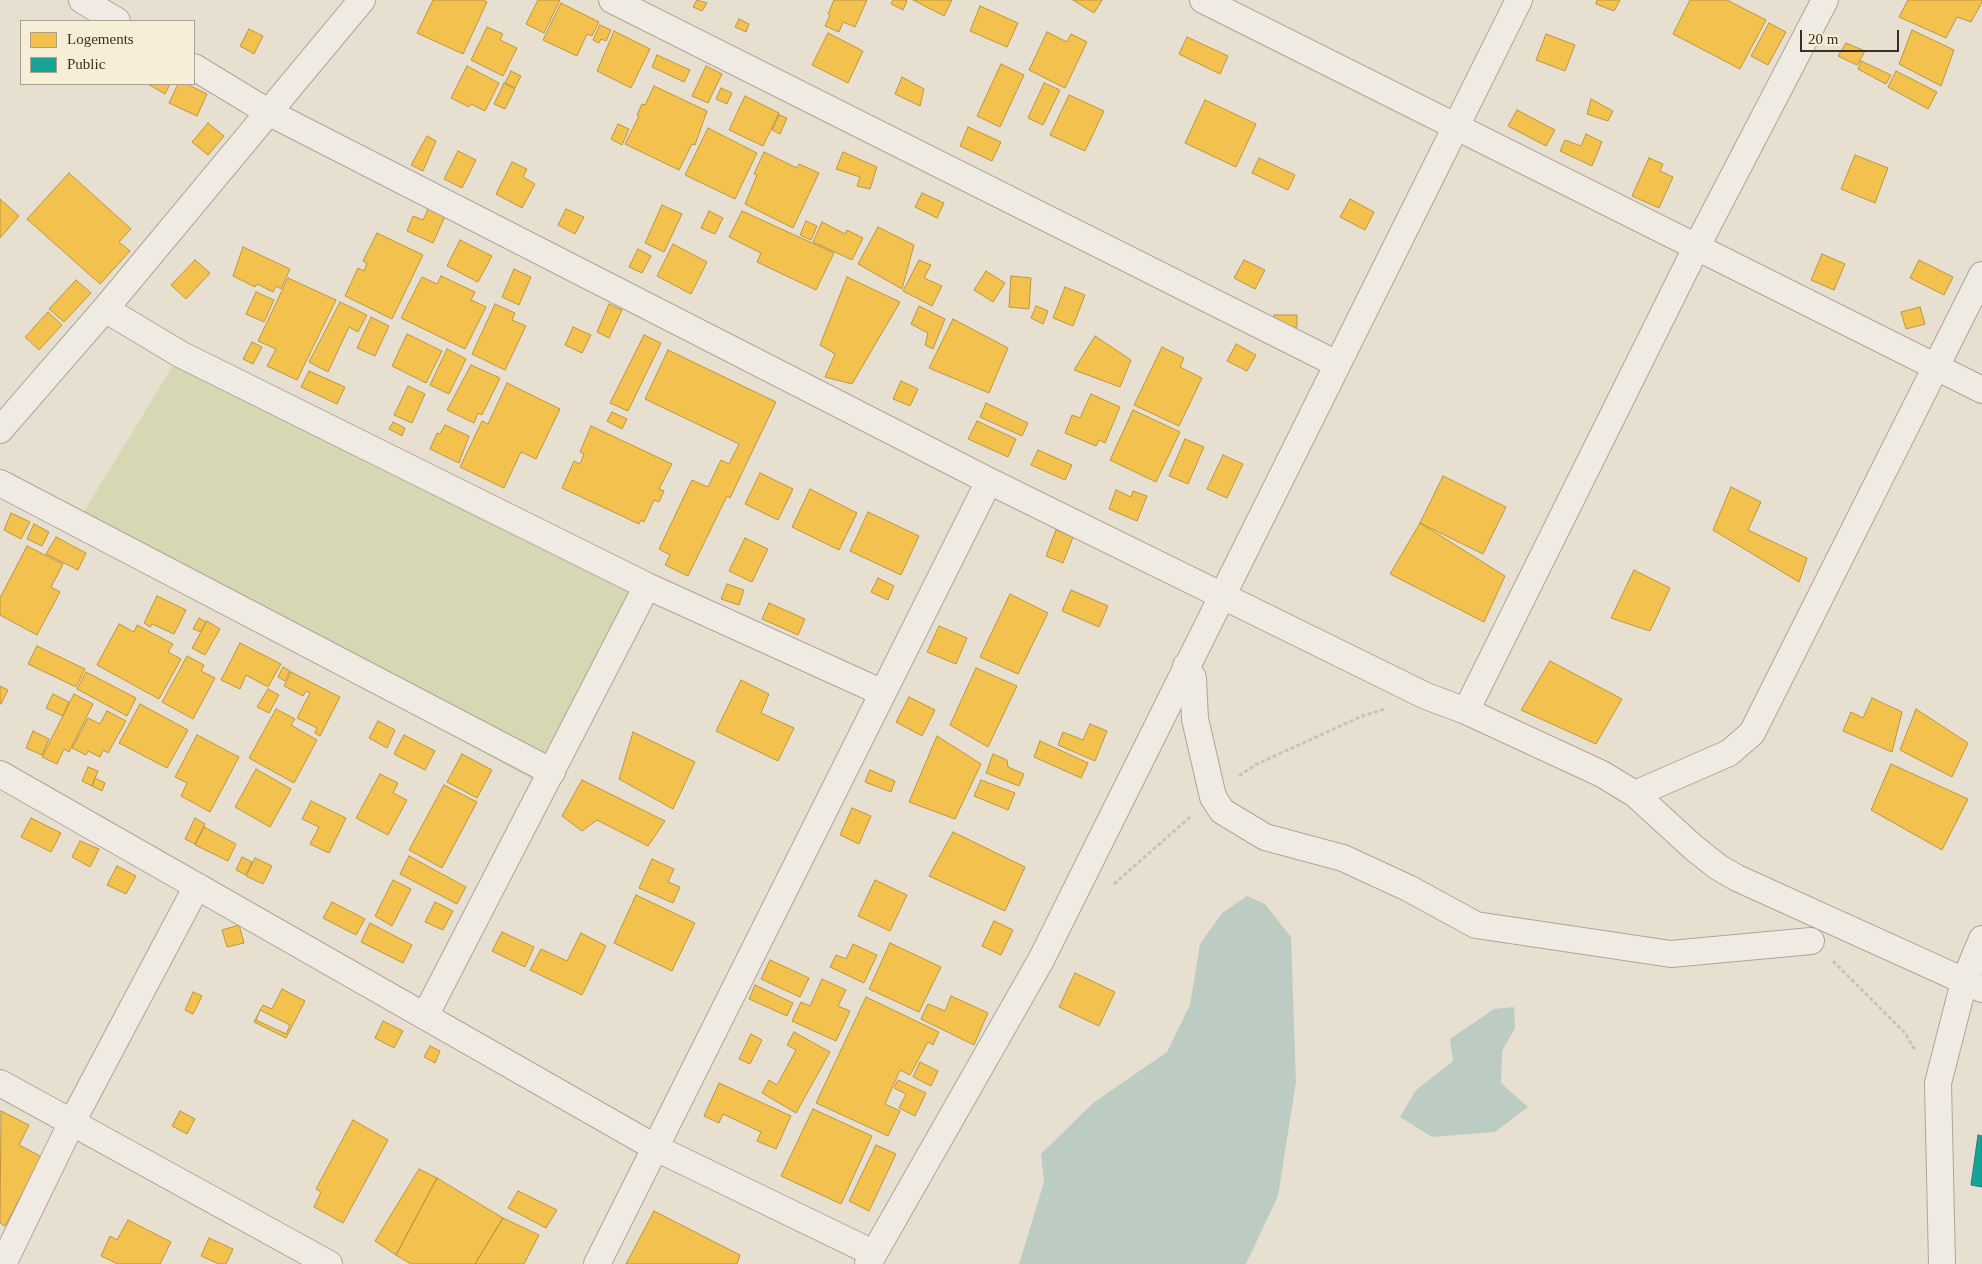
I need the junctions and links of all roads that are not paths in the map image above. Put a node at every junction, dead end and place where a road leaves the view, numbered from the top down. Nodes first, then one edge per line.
1 (82, 0) edge
2 (362, 0) edge
3 (612, 0) edge
4 (1203, 0) edge
5 (1519, 0) edge
6 (1825, 0) edge
7 (116, 20) edge
8 (195, 68) edge
9 (268, 112) junction
10 (1456, 127) junction
11 (1696, 248) junction
12 (1982, 275) edge
13 (105, 308) junction
14 (1337, 364) junction
15 (1935, 367) junction
16 (1982, 390) edge
17 (0, 430) edge
18 (989, 481) junction
19 (0, 483) edge
20 (647, 586) junction
21 (1221, 596) junction
22 (1186, 666) junction
23 (883, 693) junction
24 (1466, 711) junction
25 (552, 772) junction
26 (0, 774) edge
27 (1635, 794) junction
28 (197, 886) junction
29 (1982, 939) edge
30 (1811, 941) road end
31 (1973, 985) edge
32 (425, 1016) junction
33 (0, 1083) edge
34 (71, 1124) junction
35 (656, 1148) junction
36 (870, 1258) edge
37 (4, 1264) edge
38 (329, 1264) edge
39 (597, 1264) edge
40 (1942, 1264) edge

1 - 7 street
2 - 9 street
3 - 14 street
4 - 10 street
5 - 10 street
6 - 11 street
8 - 9 street
9 - 13 street
9 - 18 street
10 - 11 street
10 - 14 street
11 - 15 street
11 - 24 street
12 - 15 street
13 - 17 street
13 - 20 street
14 - 21 street
15 - 16 street
15 - 27 street
18 - 21 street
18 - 23 street
19 - 25 street
20 - 23 street
20 - 25 street
21 - 22 street
21 - 24 street
22 - 30 street
22 - 36 street
23 - 35 street
24 - 27 street
25 - 32 street
26 - 28 street
27 - 31 street
28 - 32 street
28 - 34 street
29 - 31 street
31 - 40 street
32 - 35 street
33 - 34 street
34 - 37 street
34 - 38 street
35 - 36 street
35 - 39 street

